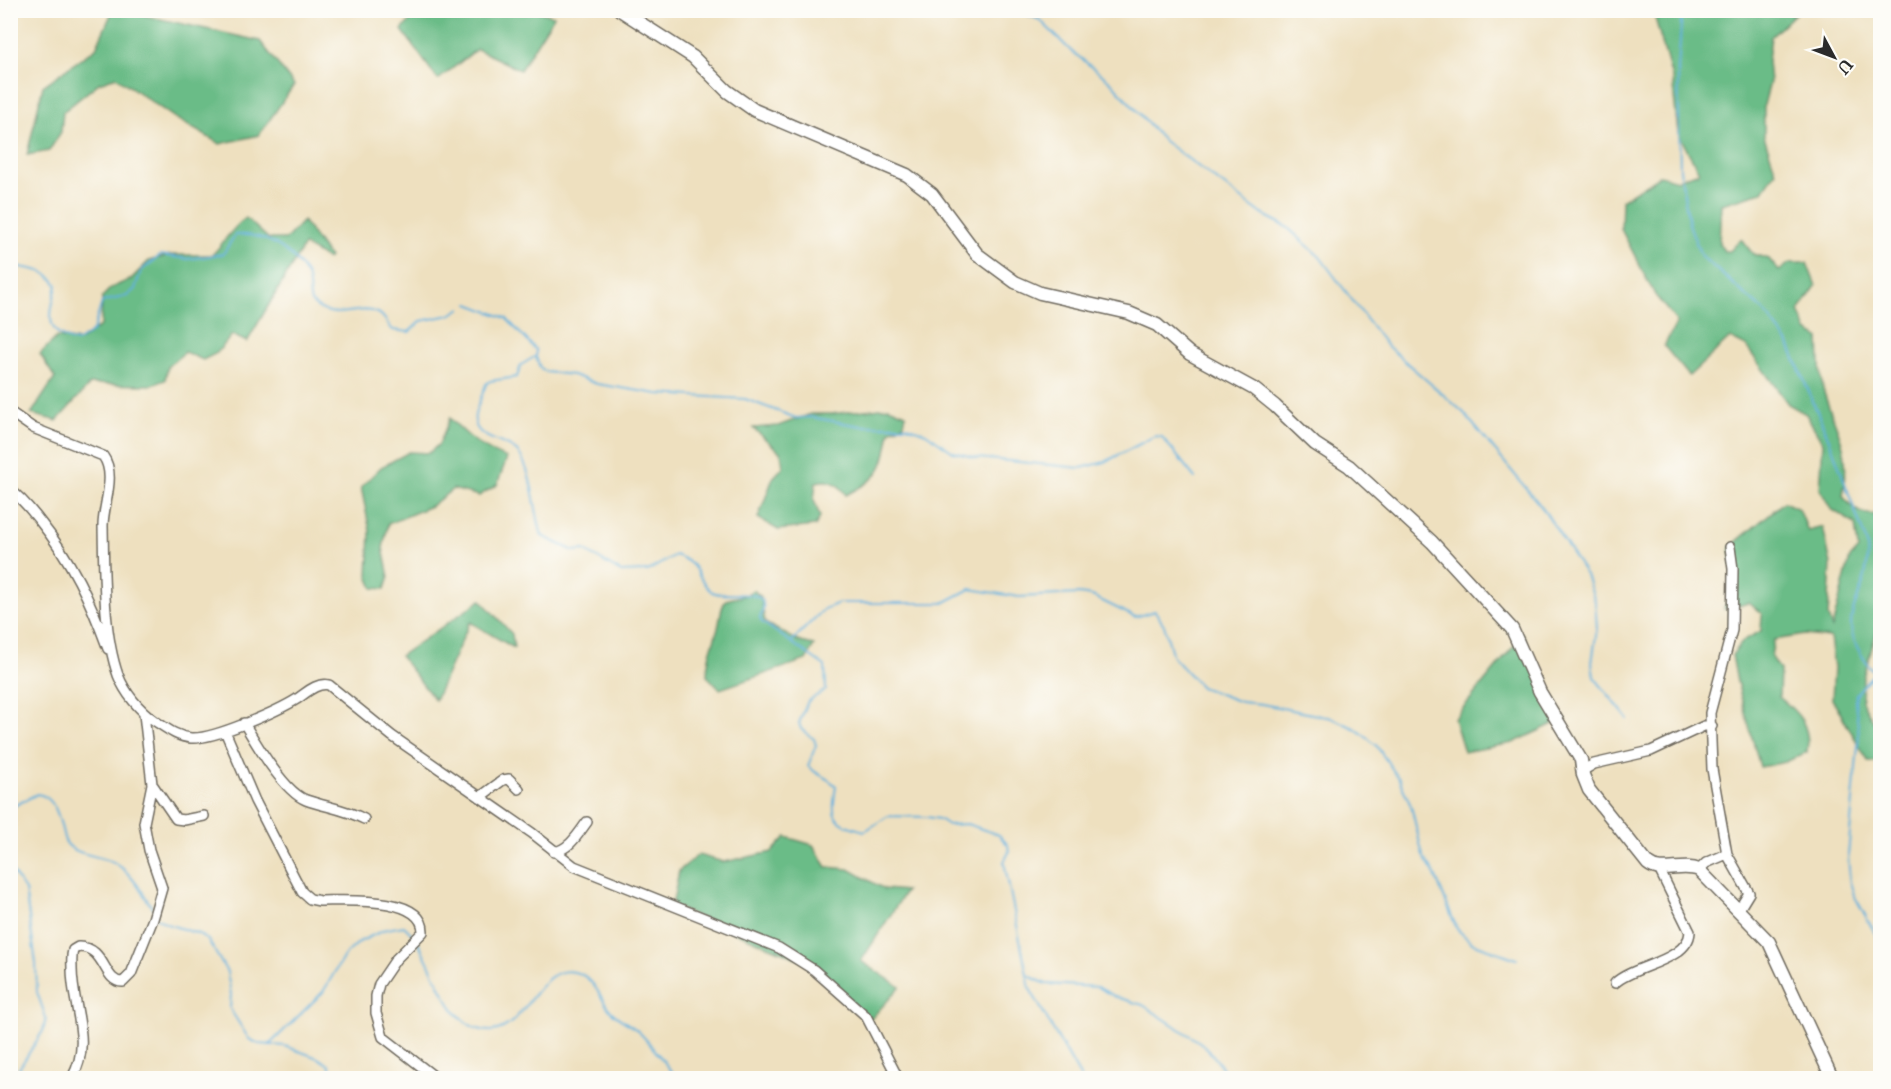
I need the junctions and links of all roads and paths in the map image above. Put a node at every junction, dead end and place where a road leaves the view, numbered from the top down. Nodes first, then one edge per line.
1 (620, 10) edge
2 (10, 412) edge
3 (10, 490) edge
4 (1730, 547) dead end
5 (113, 660) junction
6 (144, 714) junction
7 (244, 723) junction
8 (1712, 726) junction
9 (225, 731) junction
10 (1582, 771) junction
11 (152, 784) junction
12 (519, 789) dead end
13 (480, 797) junction
14 (204, 816) dead end
15 (364, 819) dead end
16 (588, 822) dead end
17 (554, 852) junction
18 (1727, 854) junction
19 (1659, 869) junction
20 (1700, 870) junction
21 (1738, 911) junction
22 (1615, 983) dead end
23 (72, 1078) edge
24 (436, 1078) edge
25 (898, 1078) edge
26 (1832, 1078) edge

1 - 10 street
2 - 5 street
3 - 5 street
4 - 8 street
5 - 6 street
6 - 9 street
6 - 11 street
7 - 9 street
7 - 13 street
7 - 15 street
8 - 10 street
8 - 18 street
9 - 24 street
10 - 19 street
11 - 14 street
11 - 23 street
12 - 13 street
13 - 17 street
16 - 17 street
17 - 25 street
18 - 20 street
18 - 21 street
19 - 20 street
19 - 22 street
20 - 21 street
21 - 26 street

